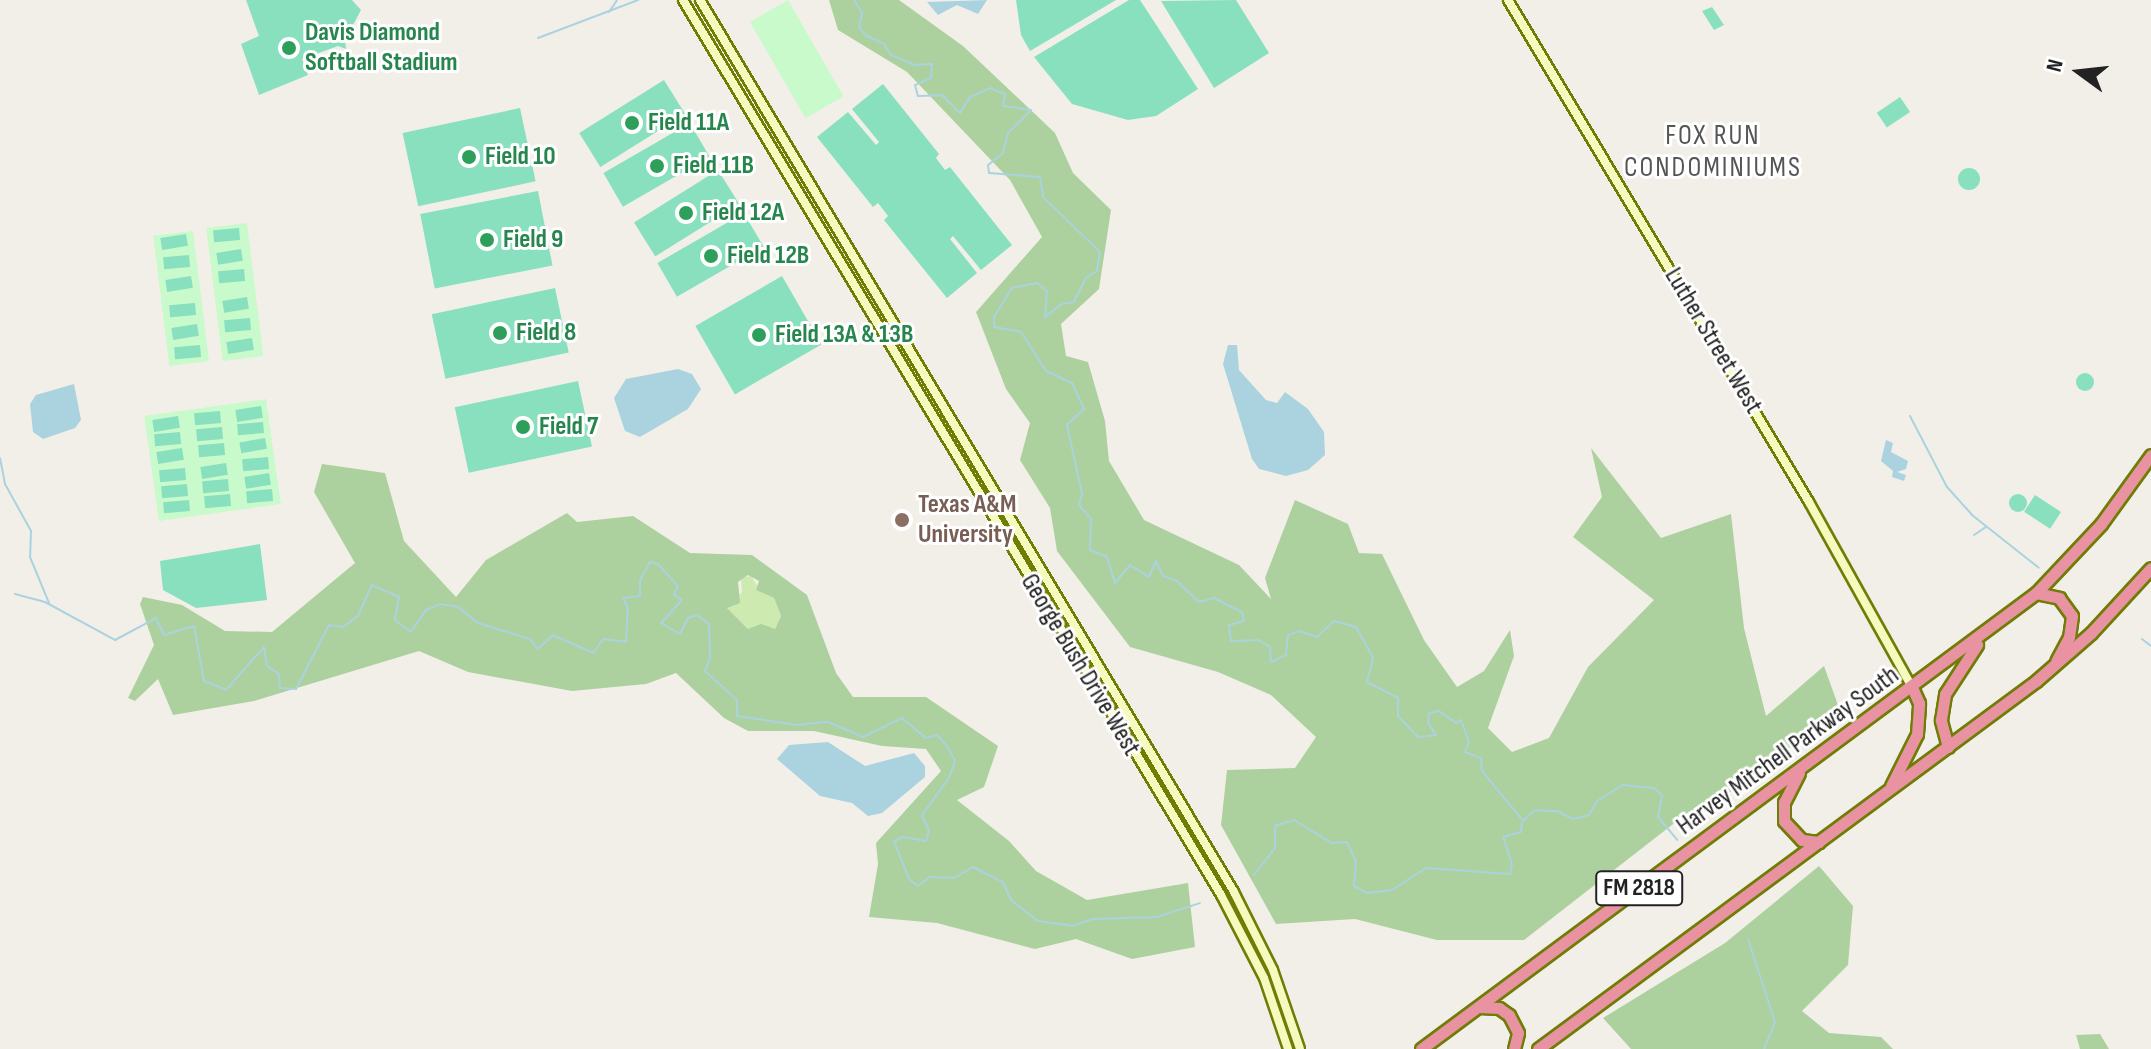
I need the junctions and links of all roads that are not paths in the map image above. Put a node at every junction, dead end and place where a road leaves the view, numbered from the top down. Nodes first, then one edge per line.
1 (701, 0) edge
2 (1508, 0) edge
3 (686, 4) edge
4 (2151, 455) edge
5 (2151, 568) edge
6 (2036, 593) junction
7 (1994, 627) junction
8 (2052, 668) junction
9 (1912, 687) junction
10 (1948, 747) junction
11 (1801, 769) junction
12 (1889, 790) junction
13 (1819, 842) junction
14 (1478, 1007) junction
15 (1288, 1049) edge
16 (1300, 1049) edge
17 (1421, 1049) edge
18 (1514, 1049) edge
19 (1538, 1049) edge

1 - 3 main road
1 - 16 main road, George Bush Drive West
2 - 9 main road, Luther Street West
3 - 15 main road, George Bush Drive West
4 - 6 highway, Harvey Mitchell Parkway South / FM 2818
5 - 8 highway, FM 2818
6 - 7 highway, Harvey Mitchell Parkway South / FM 2818
6 - 8 highway
7 - 9 highway, Harvey Mitchell Parkway South / FM 2818
7 - 10 highway
8 - 10 highway, FM 2818
9 - 11 highway, Harvey Mitchell Parkway South / FM 2818
9 - 12 highway
10 - 12 highway, FM 2818
11 - 13 highway
11 - 14 highway, Harvey Mitchell Parkway South / FM 2818
12 - 13 highway, FM 2818
13 - 19 highway, FM 2818
14 - 17 highway, Harvey Mitchell Parkway South / FM 2818
14 - 18 highway

